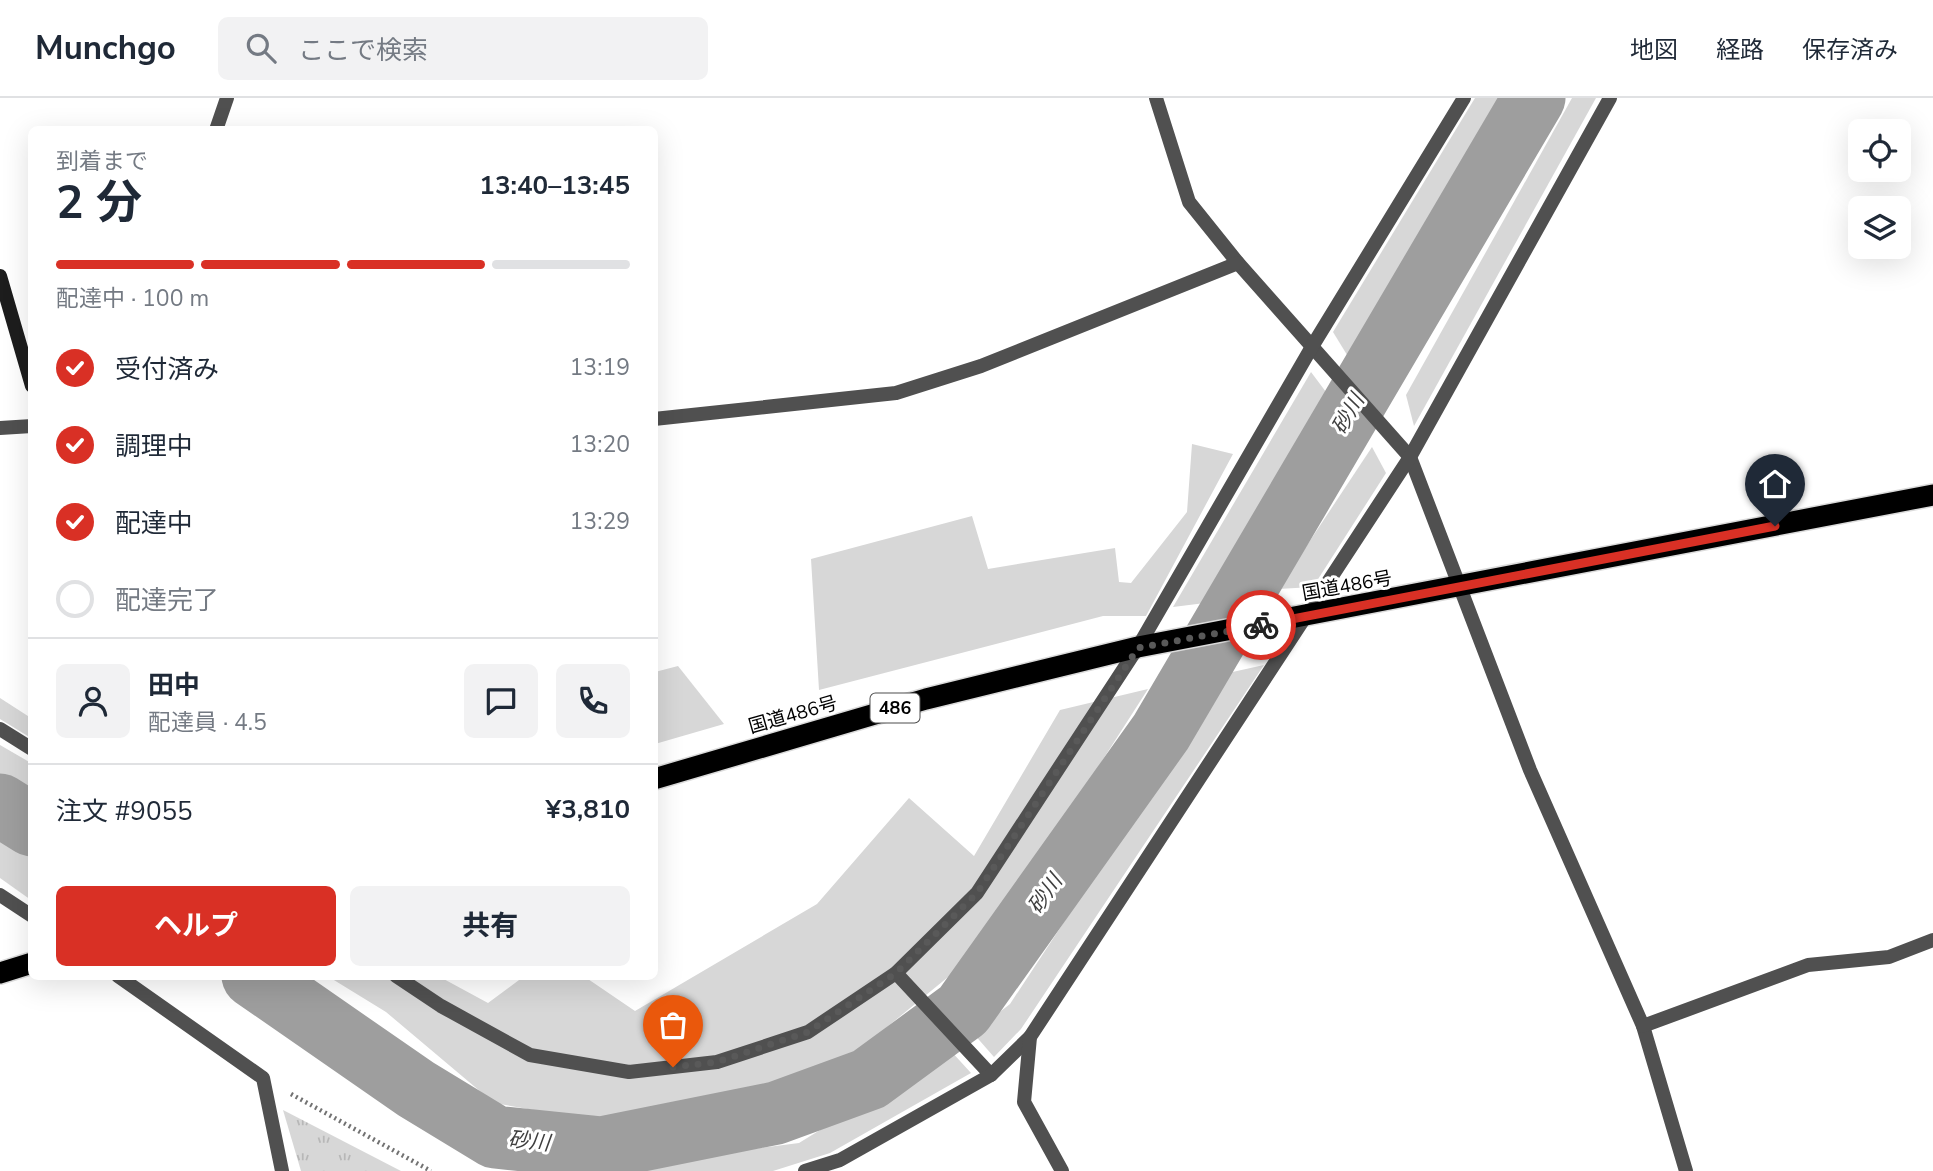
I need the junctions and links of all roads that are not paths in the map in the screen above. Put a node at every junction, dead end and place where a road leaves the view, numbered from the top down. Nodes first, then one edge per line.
1 (227, 98) edge
2 (1156, 98) edge
3 (1464, 98) edge
4 (1610, 98) edge
5 (217, 126) edge
6 (1238, 263) junction
7 (0, 276) edge
8 (1313, 345) junction
9 (28, 372) edge
10 (658, 419) edge
11 (28, 426) edge
12 (0, 428) edge
13 (1410, 457) junction
14 (1933, 495) edge
15 (1460, 588) junction
16 (1308, 616) junction
17 (1138, 648) junction
18 (0, 729) edge
19 (28, 746) edge
20 (658, 778) edge
21 (0, 895) edge
22 (28, 913) edge
23 (1933, 940) edge
24 (28, 964) edge
25 (0, 973) edge
26 (896, 973) junction
27 (124, 980) edge
28 (402, 980) edge
29 (1643, 1026) junction
30 (1030, 1037) junction
31 (991, 1075) junction
32 (282, 1171) edge
33 (805, 1171) edge
34 (1062, 1171) edge
35 (1686, 1171) edge

1 - 5 street
2 - 6 street
3 - 8 street
4 - 13 street
6 - 8 street
6 - 10 street
7 - 9 street
8 - 13 street
8 - 17 street
11 - 12 street
13 - 15 street
13 - 16 street
14 - 15 highway, 国道486号 / 486
15 - 16 highway, 国道486号 / 486
15 - 29 street
16 - 17 highway, 国道486号 / 486
16 - 30 street
17 - 20 highway, 国道486号 / 486
17 - 26 street
18 - 19 street
21 - 22 street
23 - 29 street
24 - 25 highway
26 - 28 street
26 - 31 street
27 - 32 street
29 - 35 street
30 - 31 street
30 - 34 street
31 - 33 street

